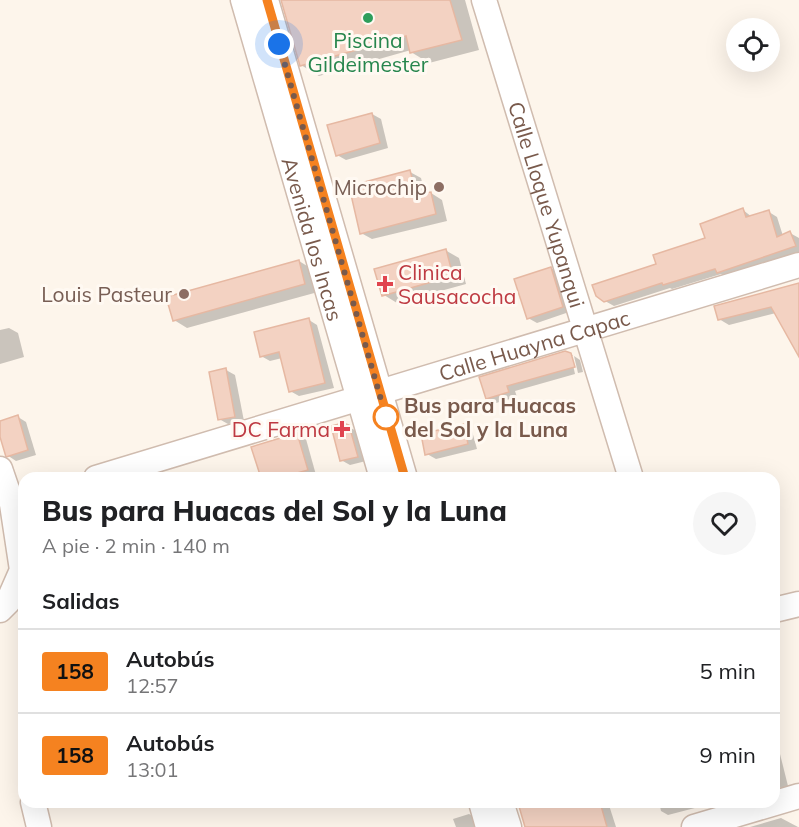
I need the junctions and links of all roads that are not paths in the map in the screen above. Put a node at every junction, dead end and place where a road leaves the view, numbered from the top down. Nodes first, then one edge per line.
1 (243, 0) edge
2 (267, 0) edge
3 (484, 0) edge
4 (799, 265) edge
5 (585, 330) junction
6 (368, 396) junction
7 (0, 469) edge
8 (116, 472) edge
9 (381, 472) edge
10 (402, 472) edge
11 (629, 472) edge
12 (12, 504) edge
13 (18, 544) edge
14 (18, 579) edge
15 (799, 603) edge
16 (780, 608) edge
17 (0, 610) edge
18 (799, 796) edge
19 (780, 800) edge
20 (34, 808) edge
21 (483, 808) edge
22 (503, 808) edge
23 (733, 809) edge
24 (39, 827) edge
25 (488, 827) edge
26 (508, 827) edge
27 (694, 827) edge

1 - 6 street, Avenida los Incas
2 - 6 street, Avenida los Incas
3 - 5 street, Calle Lloque Yupanqui
4 - 5 street, Calle Huayna Capac
5 - 6 street, Calle Huayna Capac
5 - 11 street, Calle Lloque Yupanqui
6 - 8 street, Calle Huayna Capac
6 - 9 street, Avenida los Incas
6 - 10 street, Avenida los Incas
7 - 12 street
12 - 13 street
14 - 17 street
15 - 16 street
18 - 19 street
20 - 24 street
21 - 25 street
22 - 26 street
23 - 27 street

